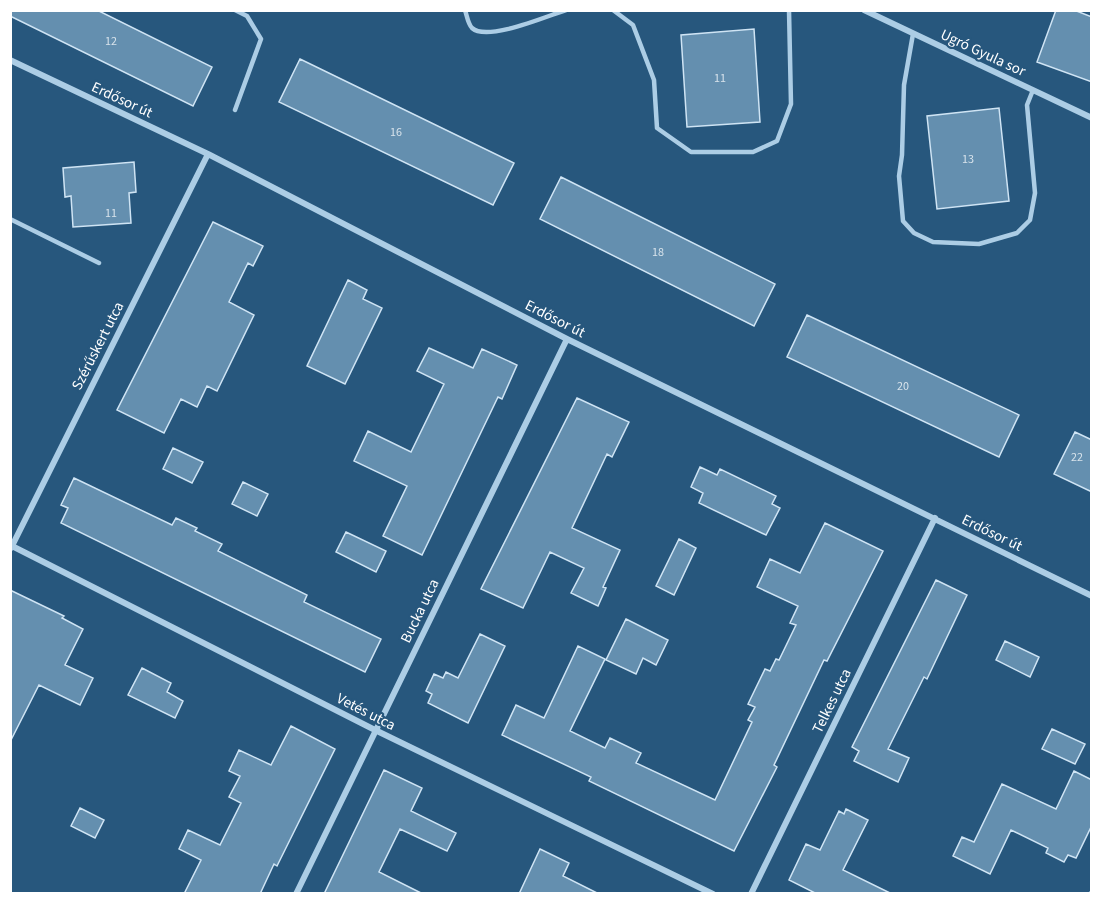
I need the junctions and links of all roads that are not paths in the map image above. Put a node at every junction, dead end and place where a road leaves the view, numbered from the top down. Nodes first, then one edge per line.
1 (235, 10) edge
2 (465, 10) edge
3 (567, 10) edge
4 (613, 10) edge
5 (789, 10) edge
6 (864, 10) edge
7 (913, 34) junction
8 (10, 60) edge
9 (1033, 90) junction
10 (235, 110) dead end
11 (1092, 118) edge
12 (208, 154) junction
13 (10, 219) edge
14 (99, 263) dead end
15 (567, 339) junction
16 (935, 518) junction
17 (11, 547) edge
18 (1092, 596) edge
19 (375, 730) junction
20 (296, 894) edge
21 (713, 894) edge
22 (751, 894) edge

1 - 10 lane
2 - 3 lane
4 - 5 lane
6 - 7 street, Ugró Gyula sor
7 - 9 street, Ugró Gyula sor
7 - 9 lane
8 - 12 street, Erdősor út
9 - 11 street, Ugró Gyula sor
12 - 15 street, Erdősor út
12 - 17 street, Szérűskert utca
13 - 14 lane
15 - 16 street, Erdősor út
15 - 19 street, Bucka utca
16 - 18 street, Erdősor út
16 - 22 street, Telkes utca
17 - 19 street, Vetés utca
19 - 20 street, Bucka utca
19 - 21 street, Vetés utca

